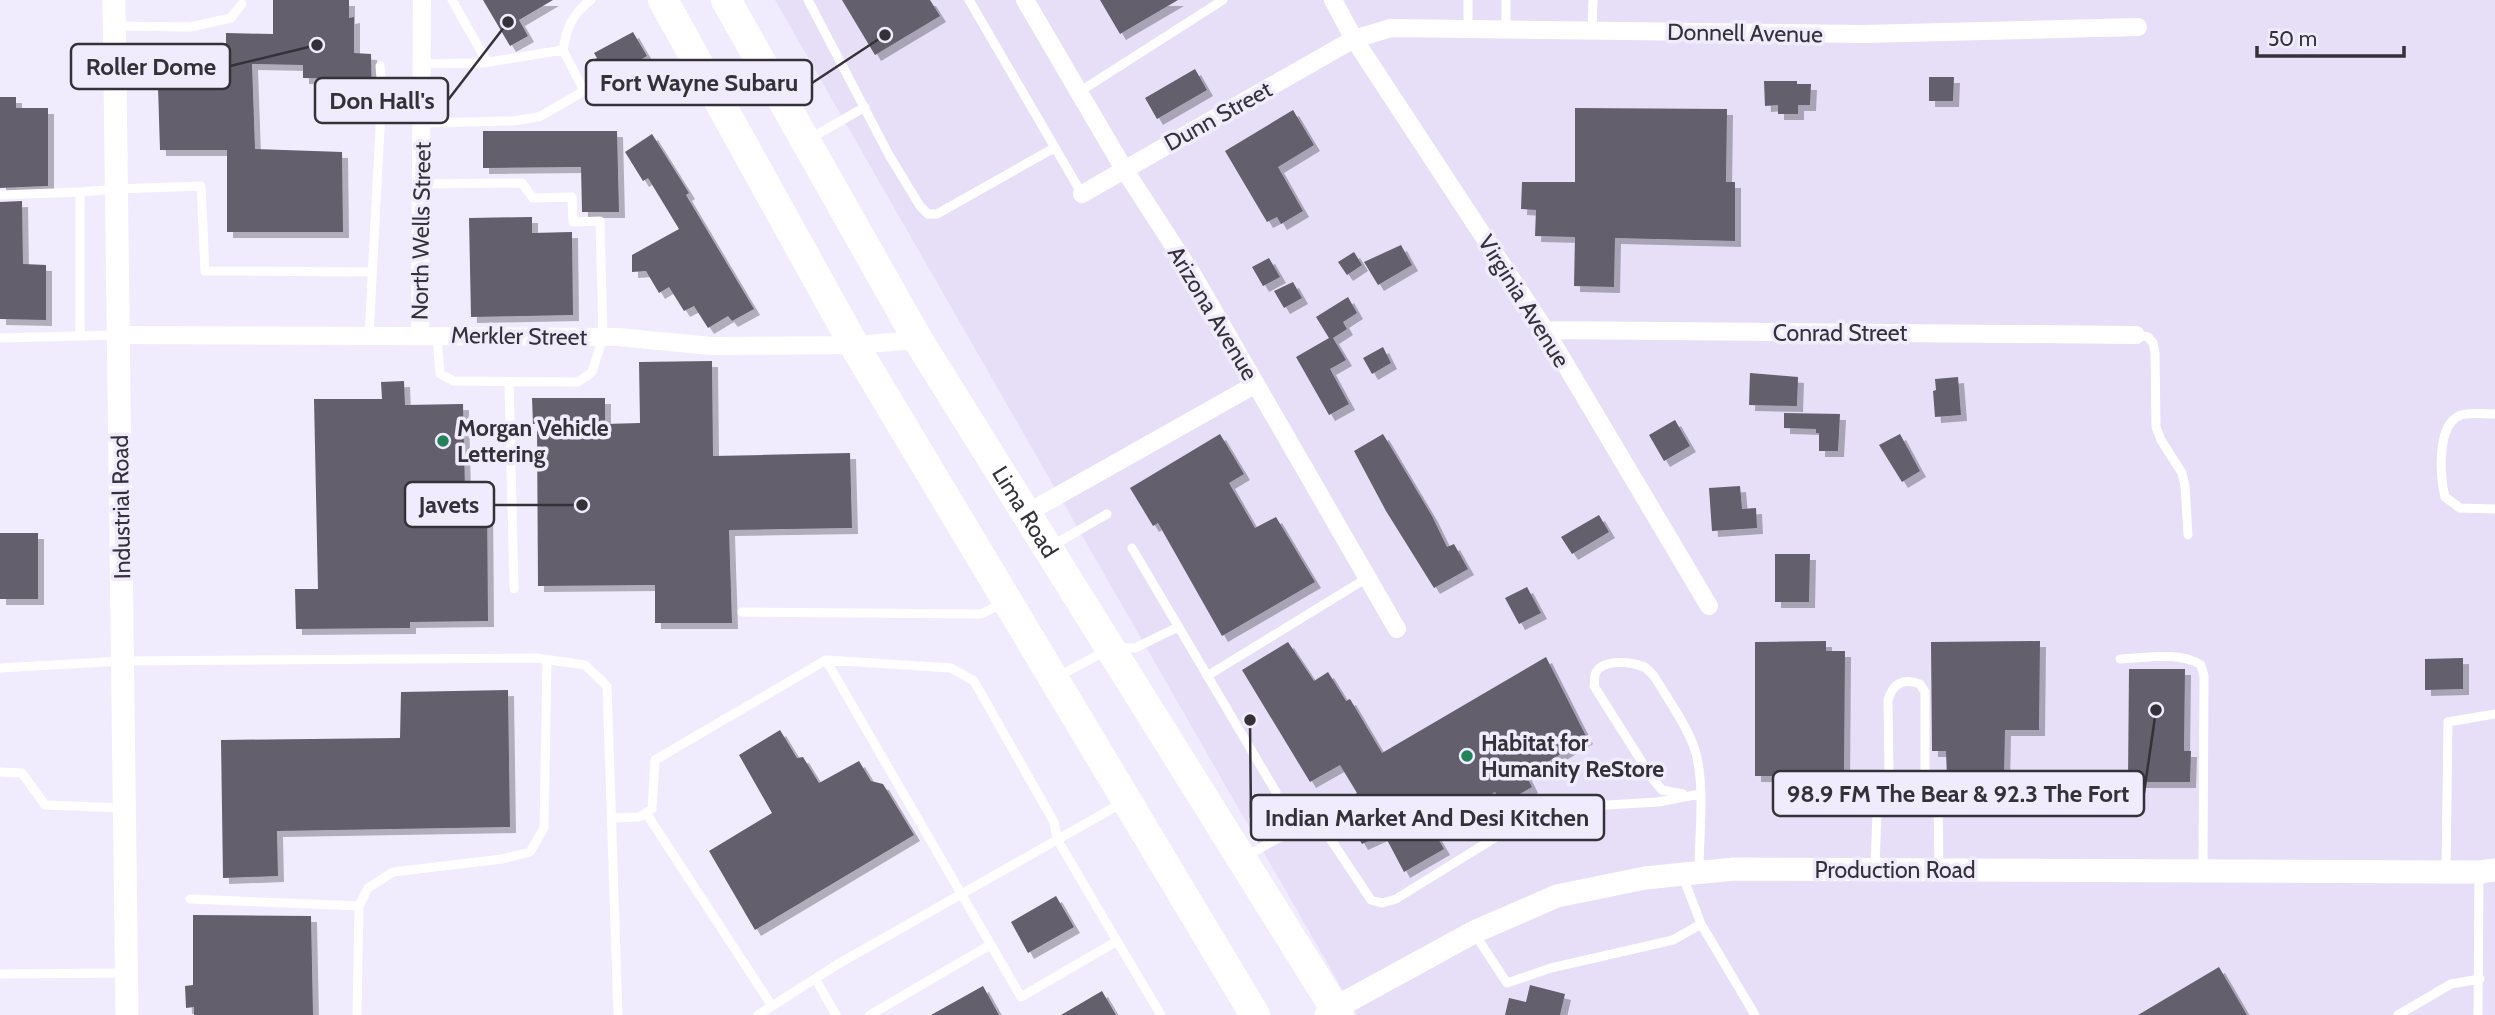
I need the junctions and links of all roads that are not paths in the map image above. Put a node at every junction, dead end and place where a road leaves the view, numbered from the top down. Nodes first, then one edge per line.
1 (114, 0) edge
2 (422, 0) edge
3 (452, 0) edge
4 (591, 0) edge
5 (663, 0) edge
6 (726, 0) edge
7 (808, 0) edge
8 (969, 0) edge
9 (1025, 0) edge
10 (1223, 0) edge
11 (1333, 0) edge
12 (1468, 0) edge
13 (1506, 0) edge
14 (1592, 0) edge
15 (242, 4) dead end
16 (114, 26) junction
17 (2138, 27) dead end
18 (1468, 29) junction
19 (1506, 30) junction
20 (1592, 31) junction
21 (1354, 39) junction
22 (563, 50) junction
23 (694, 57) junction
24 (487, 62) junction
25 (422, 64) junction
26 (380, 66) dead end
27 (584, 90) junction
28 (382, 91) junction
29 (422, 91) junction
30 (1079, 92) junction
31 (865, 107) junction
32 (422, 123) junction
33 (806, 141) junction
34 (1054, 148) junction
35 (1124, 169) junction
36 (422, 184) junction
37 (117, 189) junction
38 (80, 192) junction
39 (1082, 194) joint
40 (0, 195) edge
41 (372, 272) junction
42 (1545, 330) junction
43 (119, 335) junction
44 (369, 335) junction
45 (2136, 335) joint
46 (80, 336) junction
47 (428, 336) junction
48 (603, 337) junction
49 (0, 338) edge
50 (918, 340) junction
51 (854, 345) junction
52 (509, 382) junction
53 (1256, 384) junction
54 (2495, 414) edge
55 (2495, 509) edge
56 (1027, 513) junction
57 (1107, 514) dead end
58 (2188, 535) dead end
59 (1049, 548) junction
60 (1132, 548) dead end
61 (1367, 578) junction
62 (514, 589) dead end
63 (1007, 601) junction
64 (1709, 606) dead end
65 (742, 612) dead end
66 (1178, 627) junction
67 (1397, 629) dead end
68 (1111, 648) junction
69 (2120, 659) dead end
70 (547, 660) junction
71 (826, 660) junction
72 (123, 661) junction
73 (0, 668) edge
74 (1207, 676) junction
75 (1054, 679) junction
76 (2495, 715) edge
77 (0, 772) edge
78 (1276, 792) dead end
79 (1700, 794) junction
80 (1127, 800) junction
81 (125, 808) junction
82 (646, 813) junction
83 (612, 818) junction
84 (1057, 839) junction
85 (1242, 859) junction
86 (1875, 870) junction
87 (1939, 870) junction
88 (2203, 871) junction
89 (2487, 871) edge
90 (1690, 872) junction
91 (2446, 873) junction
92 (961, 894) junction
93 (190, 899) dead end
94 (359, 906) junction
95 (1701, 924) junction
96 (1474, 932) junction
97 (1117, 941) junction
98 (990, 945) junction
99 (127, 973) junction
100 (0, 974) edge
101 (2480, 979) junction
102 (816, 980) junction
103 (772, 1006) junction
104 (1333, 1012) edge
105 (127, 1015) edge
106 (357, 1015) edge
107 (618, 1015) edge
108 (758, 1015) edge
109 (836, 1015) edge
110 (870, 1015) edge
111 (1161, 1015) edge
112 (1255, 1015) edge
113 (1755, 1015) edge
114 (2398, 1015) edge
115 (2478, 1015) edge

1 - 16 street, Industrial Road
2 - 25 street, North Wells Street
3 - 24 lane
4 - 22 lane
5 - 23 highway
6 - 33 highway, Lima Road
7 - 31 lane
8 - 34 lane
9 - 30 street, Arizona Avenue
10 - 30 lane
11 - 21 street, Virginia Avenue
12 - 18 lane
13 - 19 lane
14 - 20 lane
15 - 16 lane
16 - 37 street, Industrial Road
17 - 20 street, Donnell Avenue
18 - 19 street, Donnell Avenue
18 - 21 street, Donnell Avenue
19 - 20 street, Donnell Avenue
21 - 35 street, Dunn Street
21 - 42 street, Virginia Avenue
22 - 24 lane
22 - 27 lane
23 - 27 lane
23 - 51 highway
24 - 25 lane
25 - 29 street, North Wells Street
26 - 28 lane
27 - 32 lane
28 - 29 lane
28 - 41 lane
29 - 32 street, North Wells Street
30 - 35 street, Arizona Avenue
31 - 33 lane
31 - 34 lane
32 - 36 street, North Wells Street
33 - 50 highway, Lima Road
34 - 39 lane
35 - 39 street, Dunn Street
35 - 53 street, Arizona Avenue
36 - 47 street, North Wells Street
36 - 48 lane
37 - 38 lane
37 - 41 lane
37 - 43 street, Industrial Road
38 - 40 lane
38 - 46 lane
41 - 44 lane
42 - 45 street, Conrad Street
42 - 64 street, Virginia Avenue
43 - 44 street, Merkler Street
43 - 46 lane
43 - 72 street, Industrial Road
44 - 47 street, Merkler Street
45 - 58 lane
46 - 49 lane
47 - 48 street, Merkler Street
47 - 52 lane
48 - 51 street, Merkler Street
48 - 52 lane
50 - 51 street, Merkler Street
50 - 56 highway, Lima Road
51 - 63 highway
52 - 62 lane
53 - 56 street
53 - 61 street, Arizona Avenue
54 - 55 lane
56 - 59 highway, Lima Road
57 - 59 lane
59 - 68 highway, Lima Road
60 - 66 lane
61 - 67 street, Arizona Avenue
61 - 74 lane
63 - 65 lane
63 - 75 highway
66 - 68 lane
66 - 74 lane
68 - 75 lane
68 - 85 highway, Lima Road
69 - 88 lane
70 - 72 lane
70 - 83 lane
70 - 94 lane
71 - 82 lane
71 - 84 lane
71 - 92 lane
72 - 73 lane
72 - 81 street, Industrial Road
74 - 78 lane
75 - 80 highway
76 - 91 lane
77 - 81 lane
79 - 79 lane
79 - 85 lane
79 - 90 lane
80 - 84 lane
80 - 112 highway
81 - 99 street, Industrial Road
82 - 83 lane
82 - 103 lane
83 - 107 lane
84 - 92 lane
84 - 97 lane
85 - 104 highway, Lima Road
86 - 87 street, Production Road
86 - 87 lane
86 - 90 street, Production Road
87 - 88 street, Production Road
88 - 91 street, Production Road
89 - 91 street, Production Road
89 - 101 lane
90 - 95 lane
90 - 96 street, Production Road
92 - 98 lane
92 - 102 lane
93 - 94 lane
94 - 106 lane
95 - 96 lane
95 - 113 lane
96 - 104 street, Production Road
97 - 98 lane
97 - 111 lane
98 - 110 lane
99 - 100 lane
99 - 105 street, Industrial Road
101 - 114 lane
101 - 115 lane
102 - 103 lane
102 - 109 lane
103 - 108 lane

